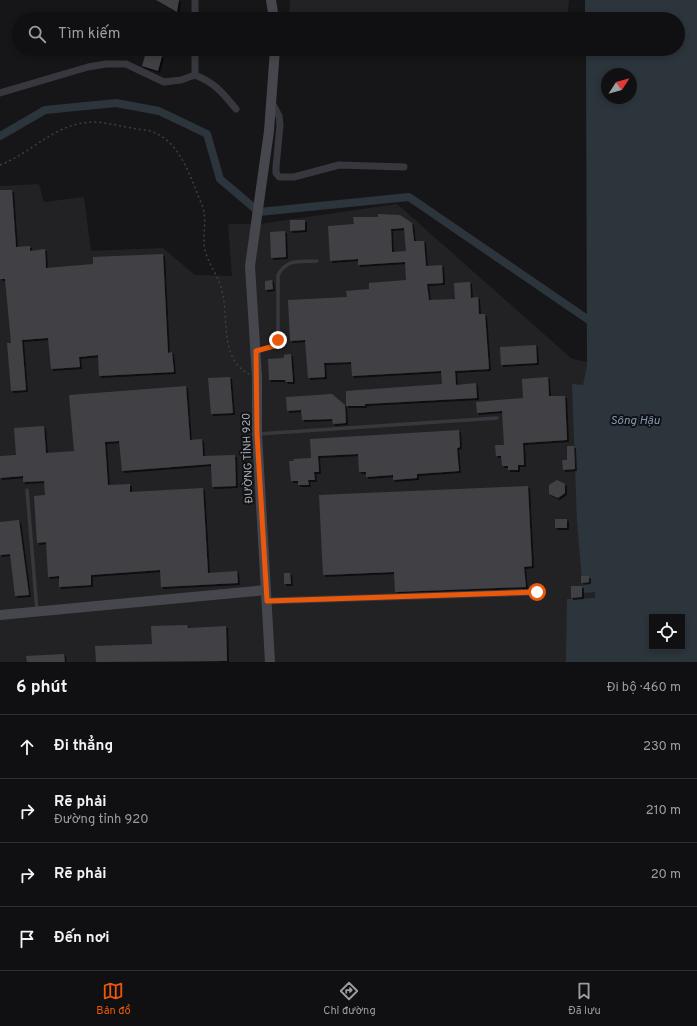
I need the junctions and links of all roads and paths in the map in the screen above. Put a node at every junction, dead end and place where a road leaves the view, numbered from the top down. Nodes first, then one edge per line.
1 (195, 0) edge
2 (271, 0) edge
3 (195, 12) edge
4 (273, 12) edge
5 (195, 56) edge
6 (275, 56) edge
7 (195, 75) junction
8 (0, 93) edge
9 (271, 101) junction
10 (236, 109) dead end
11 (0, 165) edge
12 (404, 167) dead end
13 (317, 261) dead end
14 (256, 351) junction
15 (257, 377) junction
16 (498, 418) dead end
17 (257, 434) junction
18 (27, 490) dead end
19 (537, 592) dead end
20 (266, 596) junction
21 (37, 612) junction
22 (0, 615) edge
23 (270, 662) edge

1 - 3 street
2 - 4 main road
5 - 7 street
6 - 9 main road
7 - 8 street
7 - 10 street
9 - 12 street
9 - 14 main road, ĐƯỜNG TỈNH 920
11 - 15 path
13 - 14 lane
14 - 15 main road, ĐƯỜNG TỈNH 920
15 - 17 main road, ĐƯỜNG TỈNH 920
16 - 17 lane
17 - 20 main road, ĐƯỜNG TỈNH 920
18 - 21 lane
19 - 20 street
20 - 21 main road
20 - 23 main road, ĐƯỜNG TỈNH 920
21 - 22 main road

